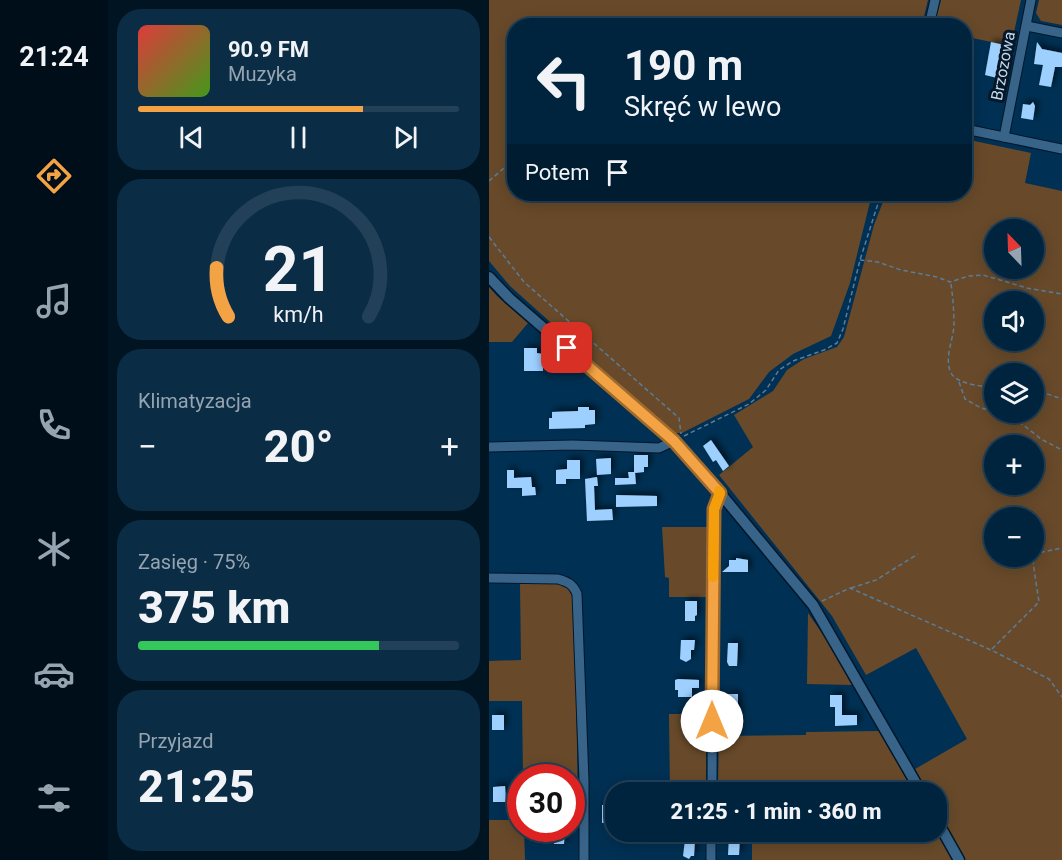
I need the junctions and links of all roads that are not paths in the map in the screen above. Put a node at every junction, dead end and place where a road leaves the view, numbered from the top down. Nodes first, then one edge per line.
1 (935, 0) edge
2 (1031, 0) edge
3 (931, 18) edge
4 (1027, 26) junction
5 (1062, 33) edge
6 (972, 130) edge
7 (1004, 137) junction
8 (1062, 149) edge
9 (489, 277) edge
10 (677, 438) junction
11 (489, 447) edge
12 (720, 493) junction
13 (489, 578) edge
14 (712, 782) edge
15 (915, 782) edge
16 (947, 838) edge
17 (711, 842) edge
18 (584, 860) edge
19 (711, 860) edge
20 (960, 860) edge

1 - 3 street
2 - 4 street, Brzozowa
4 - 5 street
4 - 7 street, Brzozowa
6 - 7 street
7 - 8 street
9 - 10 street
10 - 11 street
10 - 12 street
12 - 14 street
12 - 15 street
13 - 18 street
16 - 20 street
17 - 19 street

